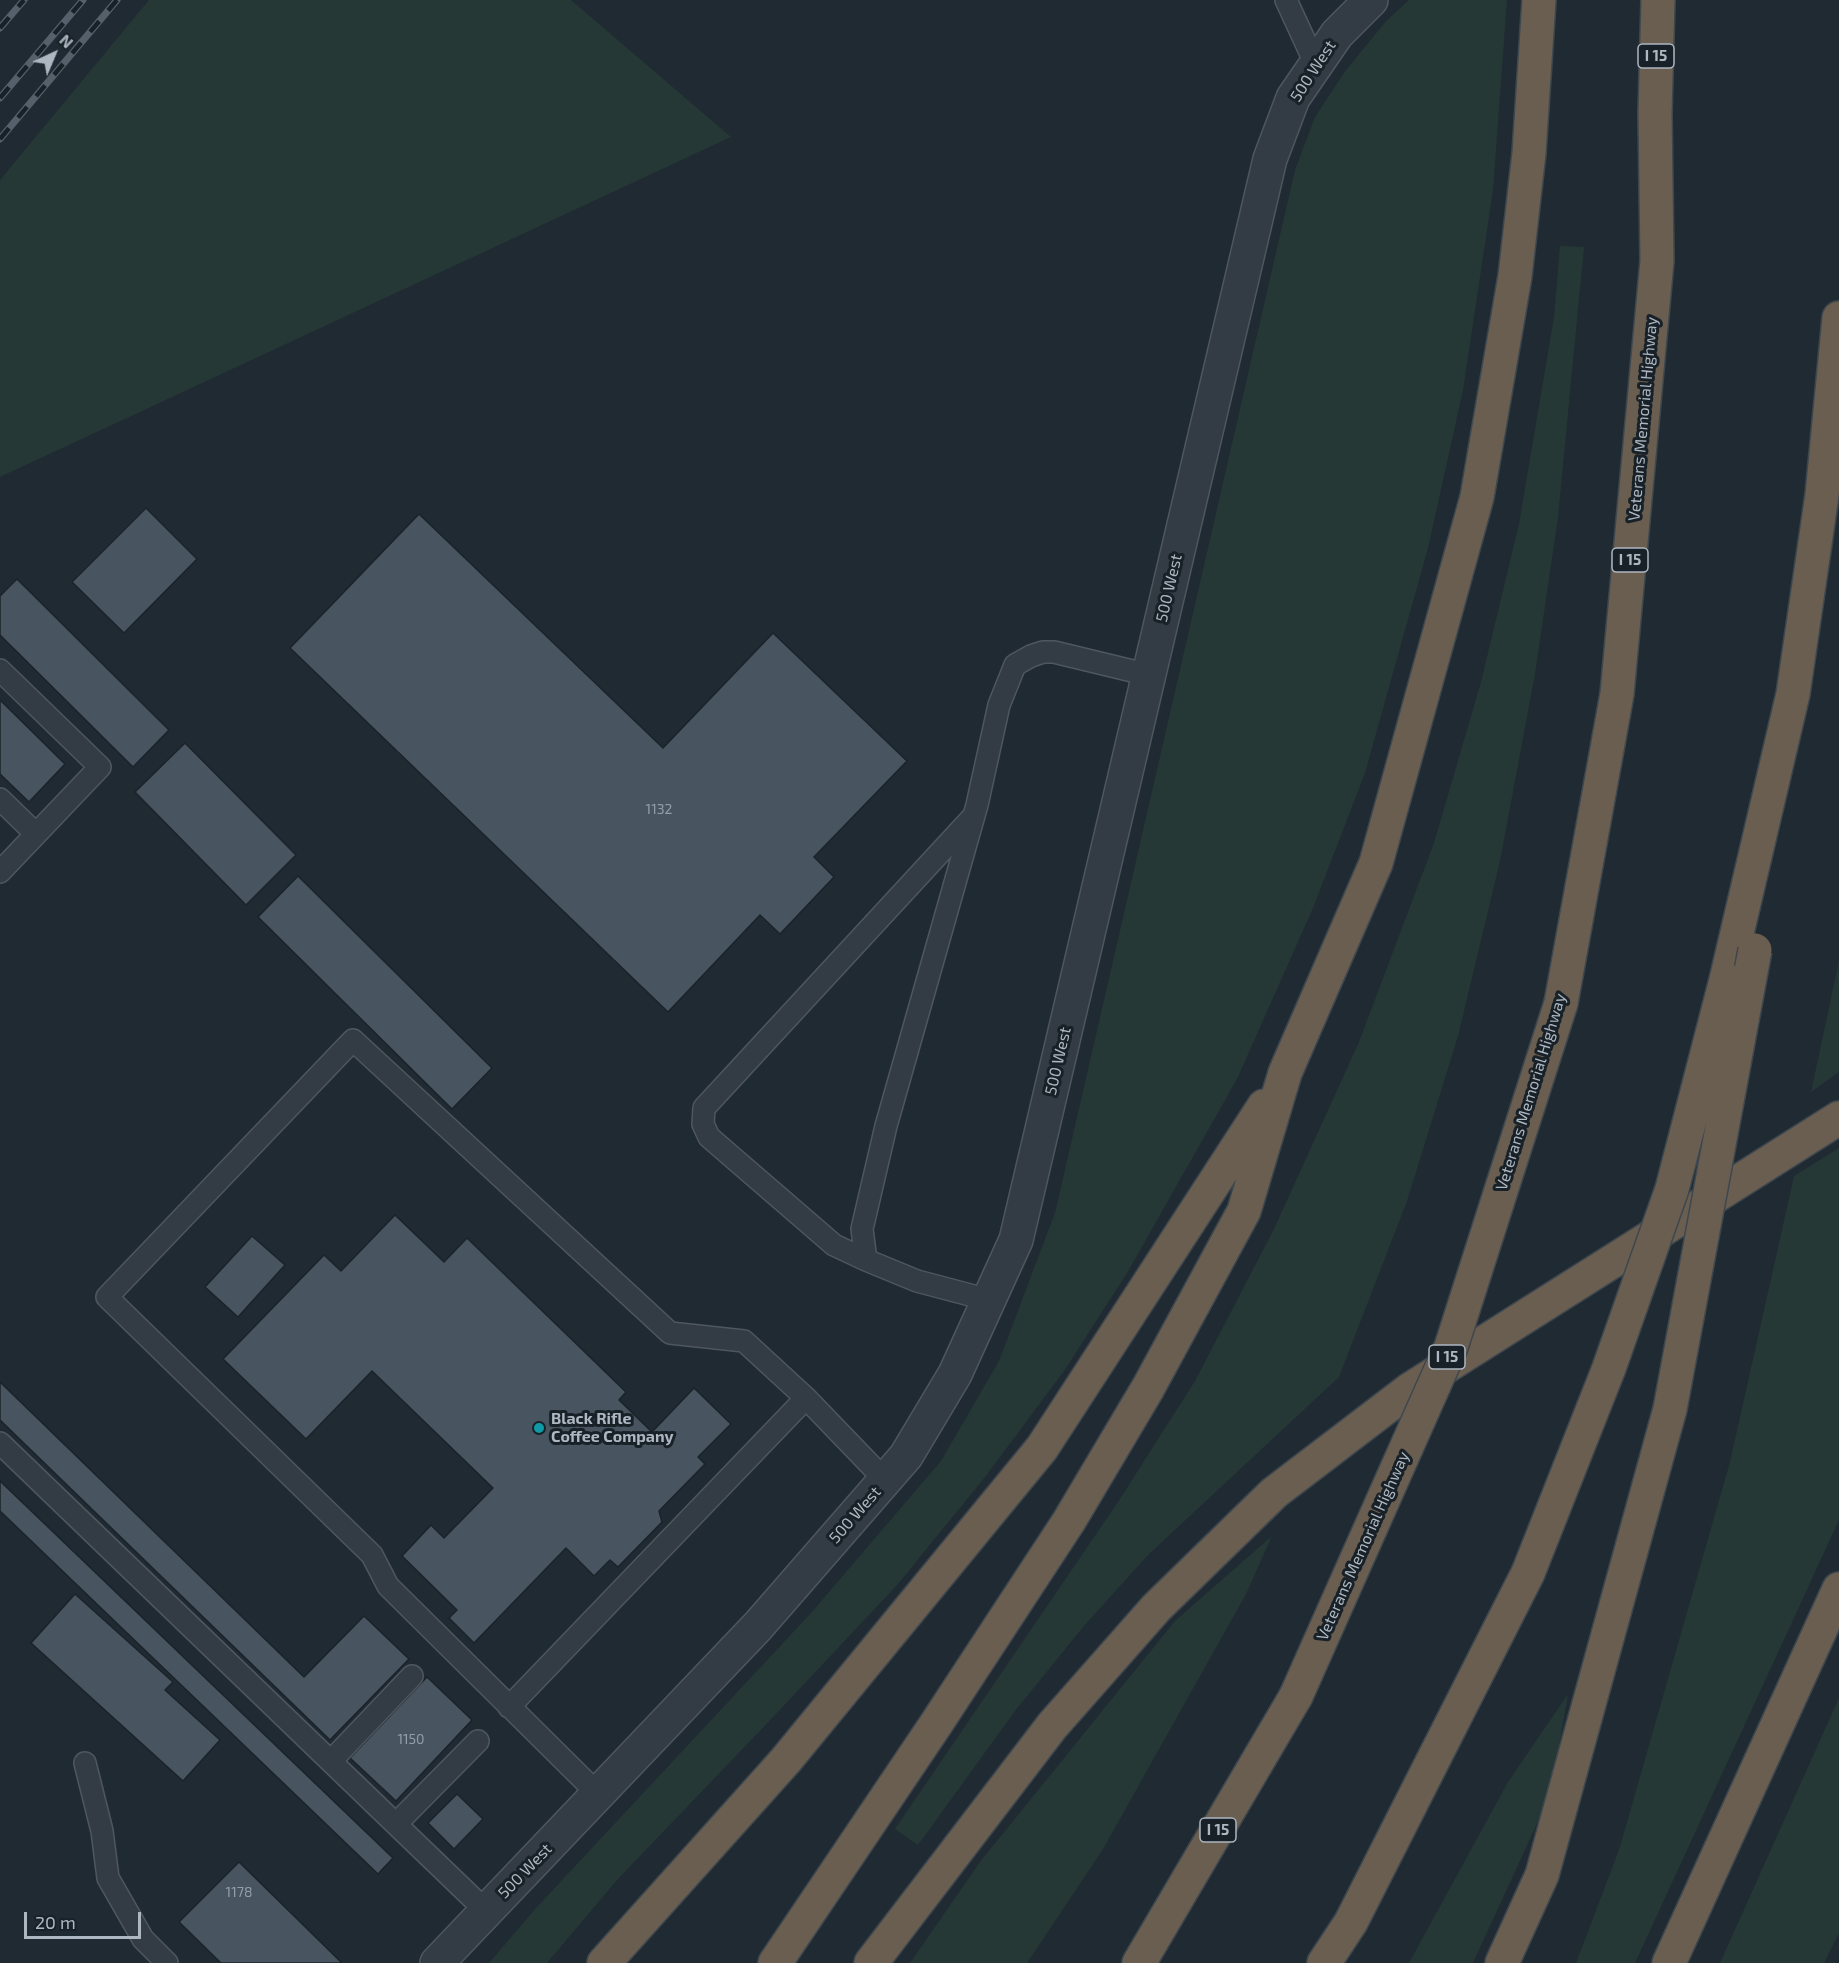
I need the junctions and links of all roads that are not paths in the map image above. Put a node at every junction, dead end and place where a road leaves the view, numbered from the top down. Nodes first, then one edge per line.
1 (1286, 0) edge
2 (1371, 0) edge
3 (1539, 0) edge
4 (1658, 0) edge
5 (1316, 65) junction
6 (1839, 318) edge
7 (0, 670) edge
8 (1149, 675) junction
9 (1793, 694) junction
10 (0, 799) edge
11 (973, 817) junction
12 (36, 834) junction
13 (0, 872) edge
14 (1285, 1073) junction
15 (1839, 1118) edge
16 (866, 1260) junction
17 (989, 1300) junction
18 (806, 1398) junction
19 (0, 1443) edge
20 (885, 1480) junction
21 (1839, 1589) edge
22 (412, 1676) dead end
23 (509, 1707) junction
24 (478, 1741) dead end
25 (331, 1761) junction
26 (85, 1763) dead end
27 (598, 1794) junction
28 (396, 1824) junction
29 (486, 1911) junction
30 (167, 1963) edge
31 (437, 1963) edge
32 (604, 1963) edge
33 (774, 1963) edge
34 (871, 1963) edge
35 (1139, 1963) edge
36 (1324, 1963) edge
37 (1502, 1963) edge
38 (1669, 1963) edge

1 - 5 lane
2 - 5 street, 500 West
3 - 14 highway
4 - 35 highway, Veterans Memorial Highway / I 15, bridge
5 - 8 street, 500 West
6 - 9 highway
7 - 12 lane
8 - 11 lane
8 - 17 street, 500 West
9 - 36 highway, bridge
9 - 37 highway, bridge
10 - 12 lane
11 - 16 lane
11 - 16 lane
12 - 13 lane
14 - 32 highway
14 - 33 highway
15 - 34 highway
16 - 17 lane
17 - 20 street, 500 West
18 - 20 lane
18 - 23 lane
18 - 23 lane
19 - 25 lane
20 - 27 street, 500 West
21 - 38 highway
22 - 25 lane
23 - 27 lane
24 - 28 lane
25 - 28 lane
26 - 30 lane
27 - 29 street, 500 West
28 - 29 lane
29 - 31 street, 500 West

